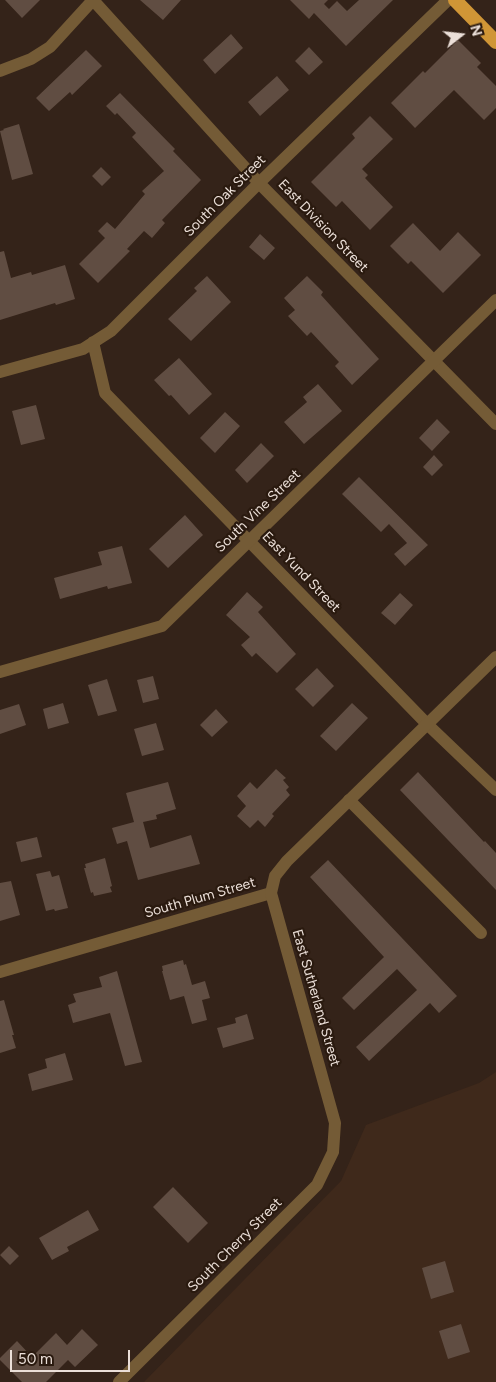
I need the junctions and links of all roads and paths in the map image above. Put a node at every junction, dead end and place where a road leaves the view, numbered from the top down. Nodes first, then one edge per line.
1 (93, 0) edge
2 (448, 0) edge
3 (454, 0) edge
4 (496, 42) edge
5 (0, 71) edge
6 (259, 183) junction
7 (496, 300) edge
8 (93, 342) junction
9 (433, 360) junction
10 (0, 372) edge
11 (496, 424) edge
12 (249, 541) junction
13 (496, 657) edge
14 (0, 672) edge
15 (428, 724) junction
16 (496, 790) edge
17 (350, 800) junction
18 (271, 894) junction
19 (481, 933) dead end
20 (0, 972) edge
21 (332, 1111) joint
22 (119, 1382) edge

1 - 5 street
1 - 6 street, East Division Street
2 - 6 street, South Oak Street
3 - 4 highway
6 - 8 street, South Oak Street
6 - 9 street, East Division Street
7 - 9 street, South Vine Street
8 - 10 street, South Oak Street
8 - 12 street, East Yund Street
9 - 11 street, East Division Street
9 - 12 street, South Vine Street
12 - 14 street, South Vine Street
12 - 15 street, East Yund Street
13 - 15 street, South Plum Street
15 - 16 street
15 - 17 street, South Plum Street
17 - 18 street, South Plum Street
17 - 19 street
18 - 20 street, South Plum Street
18 - 21 street, East Sutherland Street
21 - 22 street, South Cherry Street

